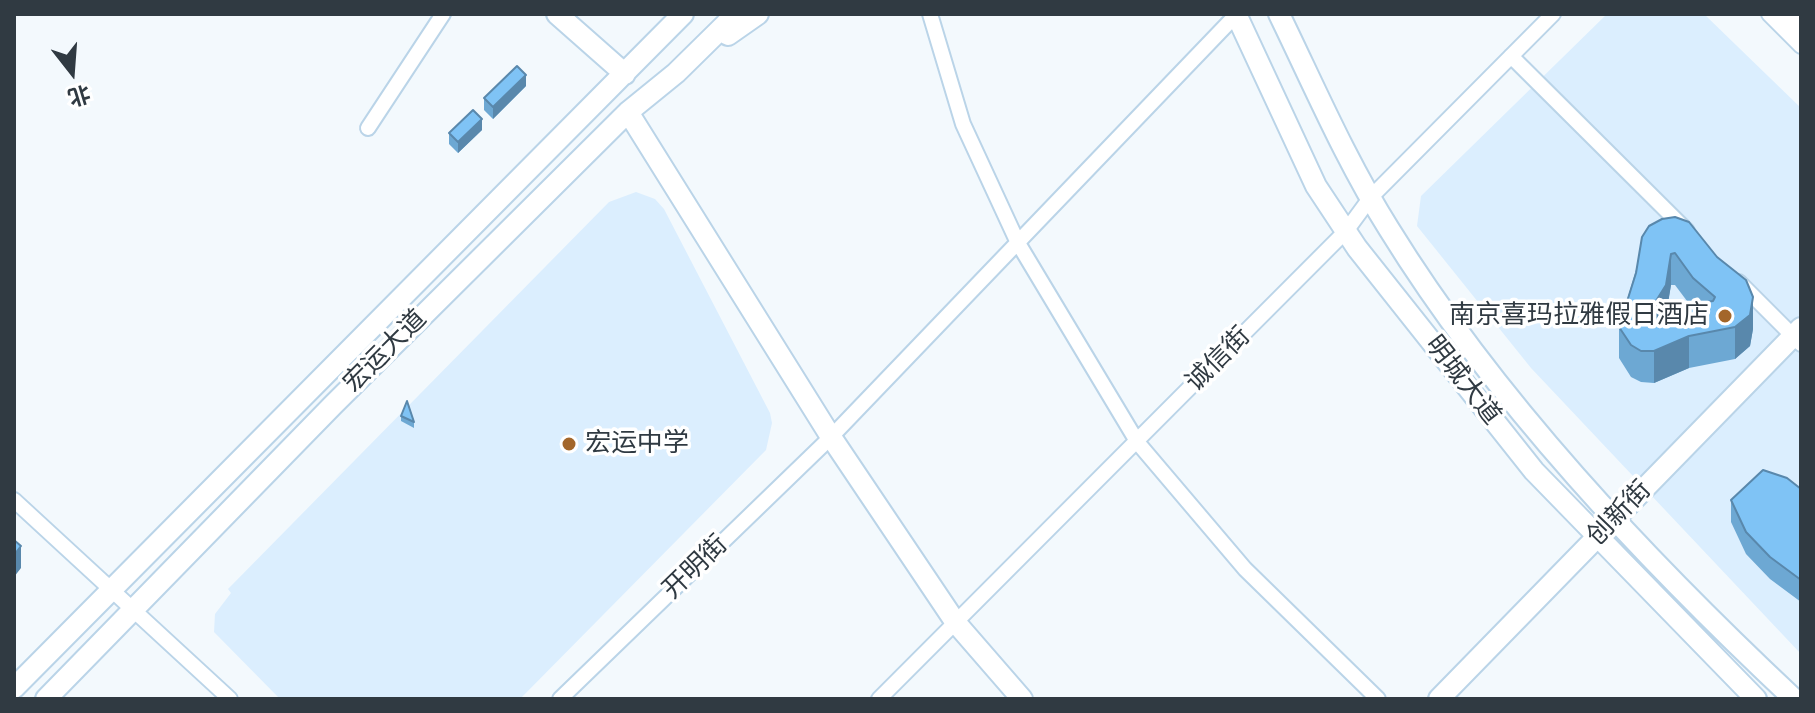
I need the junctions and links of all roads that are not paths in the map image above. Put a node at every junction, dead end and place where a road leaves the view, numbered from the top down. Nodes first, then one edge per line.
1 (443, 14) edge
2 (557, 14) edge
3 (675, 14) edge
4 (683, 14) edge
5 (736, 14) edge
6 (758, 14) edge
7 (930, 14) edge
8 (1236, 14) edge
9 (1279, 14) edge
10 (1553, 14) edge
11 (1769, 14) edge
12 (1787, 14) edge
13 (1801, 28) edge
14 (1801, 46) edge
15 (649, 48) junction
16 (1511, 56) junction
17 (676, 73) junction
18 (625, 74) junction
19 (628, 112) junction
20 (368, 128) dead end
21 (1371, 197) junction
22 (1346, 231) junction
23 (1018, 243) junction
24 (1703, 246) edge
25 (1725, 269) edge
26 (1798, 336) edge
27 (831, 437) junction
28 (1138, 443) junction
29 (14, 500) edge
30 (1616, 518) junction
31 (1598, 537) junction
32 (109, 591) junction
33 (136, 610) junction
34 (956, 623) junction
35 (14, 688) edge
36 (46, 699) edge
37 (230, 699) edge
38 (560, 699) edge
39 (879, 699) edge
40 (1022, 699) edge
41 (1378, 699) edge
42 (1439, 699) edge
43 (1756, 699) edge
44 (1794, 699) edge

1 - 20 street
2 - 18 main road
3 - 15 main road
4 - 15 main road, 宏运大道
5 - 17 main road, 宏运大道
6 - 17 main road
7 - 23 street
8 - 22 main road, 明城大道
8 - 23 street, 开明街
9 - 21 main road, 明城大道
10 - 16 street, 诚信街
11 - 14 street
12 - 13 main road
15 - 18 main road, 宏运大道
16 - 21 street, 诚信街
16 - 24 street
17 - 19 main road, 宏运大道
18 - 32 main road, 宏运大道
19 - 27 main road
19 - 33 main road, 宏运大道
21 - 22 street, 诚信街
21 - 30 main road, 明城大道
22 - 28 street, 诚信街
22 - 31 main road, 明城大道
23 - 27 street, 开明街
23 - 28 street
25 - 26 street
26 - 30 main road, 创新街
27 - 34 main road
27 - 38 street, 开明街
28 - 34 street, 诚信街
28 - 41 street
29 - 32 street
30 - 31 main road, 创新街
30 - 44 main road, 明城大道
31 - 42 main road, 创新街
31 - 43 main road, 明城大道
32 - 33 street
32 - 35 main road, 宏运大道
33 - 36 main road, 宏运大道
33 - 37 street
34 - 39 street, 诚信街
34 - 40 main road

